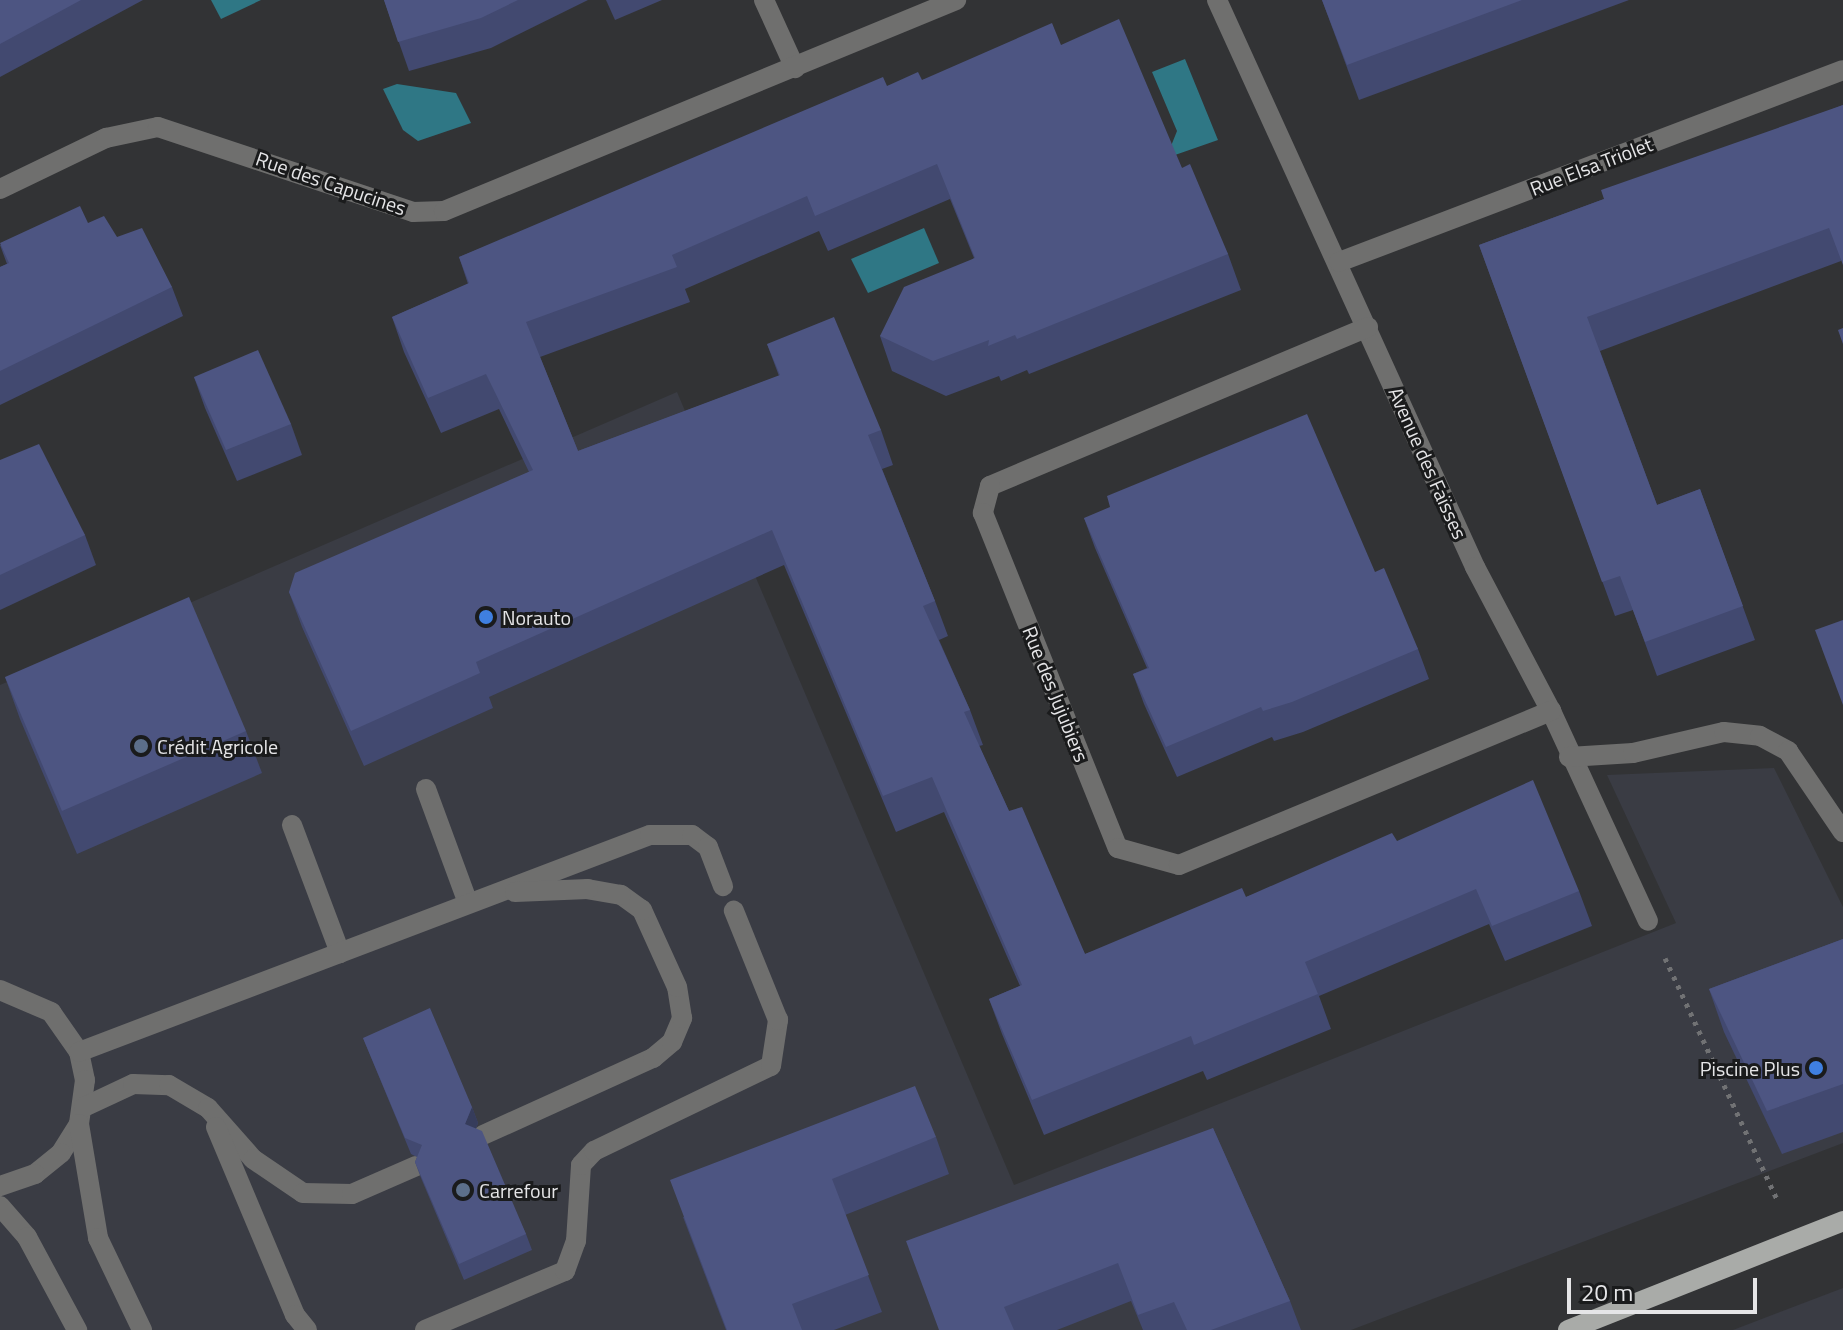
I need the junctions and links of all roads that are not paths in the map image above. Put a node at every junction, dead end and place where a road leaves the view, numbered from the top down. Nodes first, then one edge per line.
1 (764, 0) edge
2 (956, 0) edge
3 (1217, 0) edge
4 (795, 68) junction
5 (1843, 70) edge
6 (0, 189) edge
7 (1339, 262) junction
8 (1368, 327) junction
9 (1551, 711) junction
10 (1569, 757) junction
11 (426, 789) dead end
12 (292, 825) dead end
13 (1843, 832) edge
14 (723, 886) dead end
15 (491, 894) junction
16 (468, 903) junction
17 (734, 911) dead end
18 (1648, 921) road end
19 (340, 953) junction
20 (0, 983) edge
21 (0, 990) edge
22 (30, 999) junction
23 (79, 1052) junction
24 (208, 1108) junction
25 (81, 1116) junction
26 (483, 1135) edge
27 (416, 1166) edge
28 (0, 1186) edge
29 (0, 1206) edge
30 (1843, 1221) edge
31 (77, 1330) edge
32 (142, 1330) edge
33 (307, 1330) edge
34 (425, 1330) edge
35 (1568, 1330) edge

1 - 4 street
2 - 4 street, Rue des Capucines
3 - 7 street, Avenue des Faïsses
4 - 6 street, Rue des Capucines
5 - 7 street, Rue Elsa Triolet
7 - 8 street, Avenue des Faïsses
8 - 9 street, Avenue des Faïsses
8 - 9 street, Rue des Jujubiers
9 - 10 street, Avenue des Faïsses
10 - 13 street
10 - 18 street, Avenue des Faïsses
11 - 16 street
12 - 19 street
14 - 15 street
15 - 16 street
15 - 26 street
16 - 19 street
17 - 34 street
19 - 23 street
20 - 22 street
21 - 22 street
22 - 23 street
23 - 25 street
24 - 25 street
24 - 27 street
24 - 33 street
25 - 28 street
25 - 32 street
29 - 31 street
30 - 35 main road

